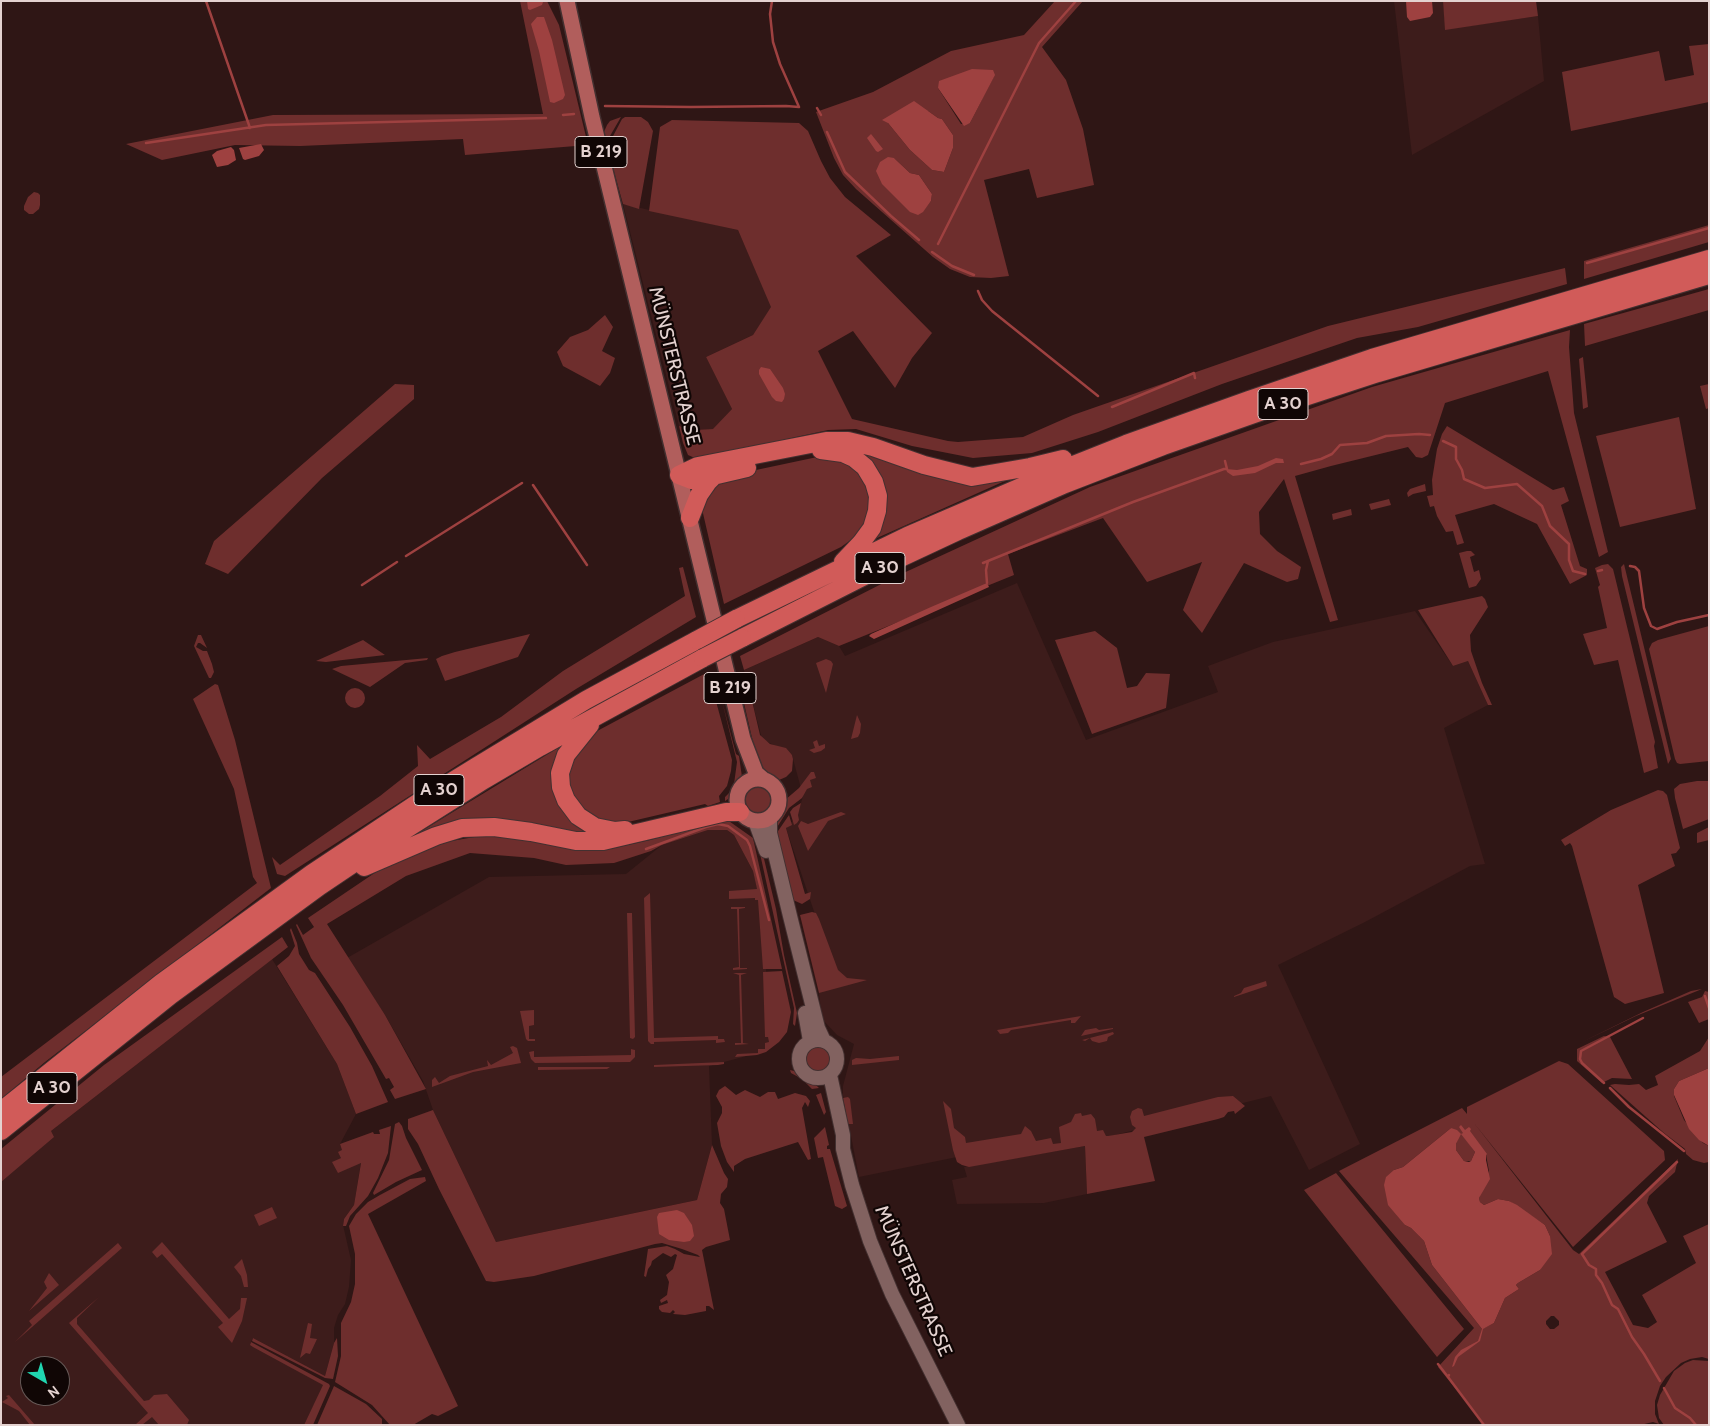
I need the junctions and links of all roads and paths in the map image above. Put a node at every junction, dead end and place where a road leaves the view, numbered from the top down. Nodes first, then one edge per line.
1 (567, 1) edge
2 (1709, 259) edge
3 (1709, 276) edge
4 (1595, 300) junction
5 (1552, 313) junction
6 (1108, 452) junction
7 (680, 475) junction
8 (715, 475) junction
9 (690, 518) junction
10 (835, 570) junction
11 (600, 714) junction
12 (743, 739) junction
13 (763, 779) junction
14 (745, 783) junction
15 (738, 806) junction
16 (762, 820) junction
17 (320, 886) junction
18 (298, 893) junction
19 (270, 913) junction
20 (817, 1041) junction
21 (824, 1077) junction
22 (1, 1111) edge
23 (1, 1131) edge
24 (958, 1425) edge

1 - 7 main road, MÜNSTERSTRASSE / B 219
2 - 4 highway, A 30
3 - 4 highway, A 30
4 - 5 highway, A 30
5 - 6 highway, A 30
5 - 11 highway, A 30, bridge
6 - 7 highway
6 - 10 highway, A 30
7 - 8 highway
7 - 9 main road, MÜNSTERSTRASSE / B 219
8 - 9 highway
8 - 10 highway
9 - 12 main road, MÜNSTERSTRASSE / B 219
10 - 18 highway, A 30, bridge
11 - 15 highway
11 - 17 highway, A 30
12 - 13 main road, MÜNSTERSTRASSE / B 219
12 - 14 main road, MÜNSTERSTRASSE / B 219
13 - 14 main road
13 - 16 main road
14 - 15 main road
15 - 16 main road
15 - 17 highway
16 - 20 main road
17 - 18 highway, A 30
18 - 19 highway, A 30
19 - 22 highway, A 30
19 - 23 highway, A 30
20 - 21 main road
20 - 21 main road, MÜNSTERSTRASSE
21 - 24 main road, MÜNSTERSTRASSE

